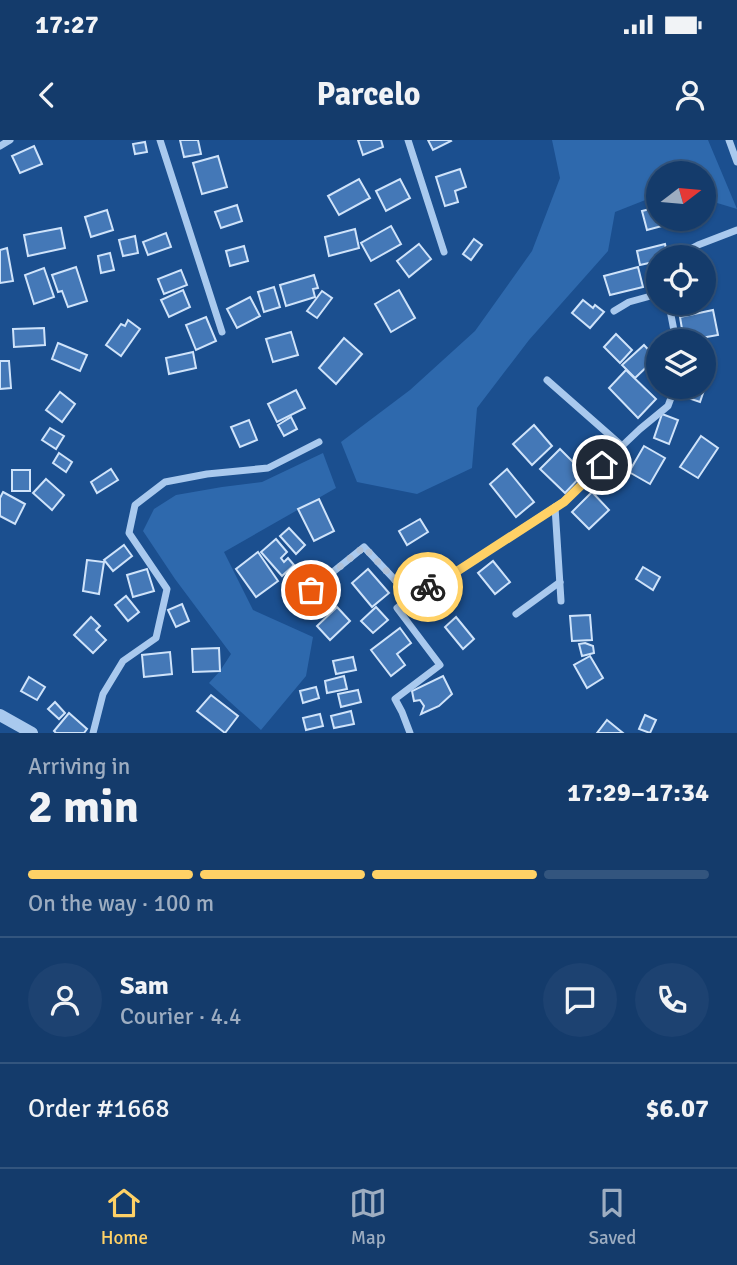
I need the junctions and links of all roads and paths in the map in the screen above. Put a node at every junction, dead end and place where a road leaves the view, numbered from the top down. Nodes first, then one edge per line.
1 (10, 140) edge
2 (160, 140) edge
3 (408, 140) edge
4 (729, 140) edge
5 (0, 146) edge
6 (737, 162) edge
7 (737, 230) edge
8 (698, 245) edge
9 (444, 252) dead end
10 (646, 298) edge
11 (614, 311) dead end
12 (222, 332) dead end
13 (547, 380) dead end
14 (671, 399) edge
15 (319, 442) dead end
16 (622, 446) junction
17 (555, 508) junction
18 (560, 582) junction
19 (411, 597) junction
20 (561, 601) dead end
21 (293, 604) dead end
22 (516, 614) dead end
23 (0, 715) edge
24 (32, 733) edge
25 (93, 733) edge
26 (410, 733) edge

1 - 5 street
2 - 12 street
3 - 9 street
4 - 6 street
7 - 8 street
10 - 11 street
13 - 16 street
14 - 16 street
15 - 25 street
16 - 17 street
17 - 18 street
17 - 19 street
18 - 20 street
18 - 22 street
19 - 21 street
19 - 26 street
23 - 24 street

